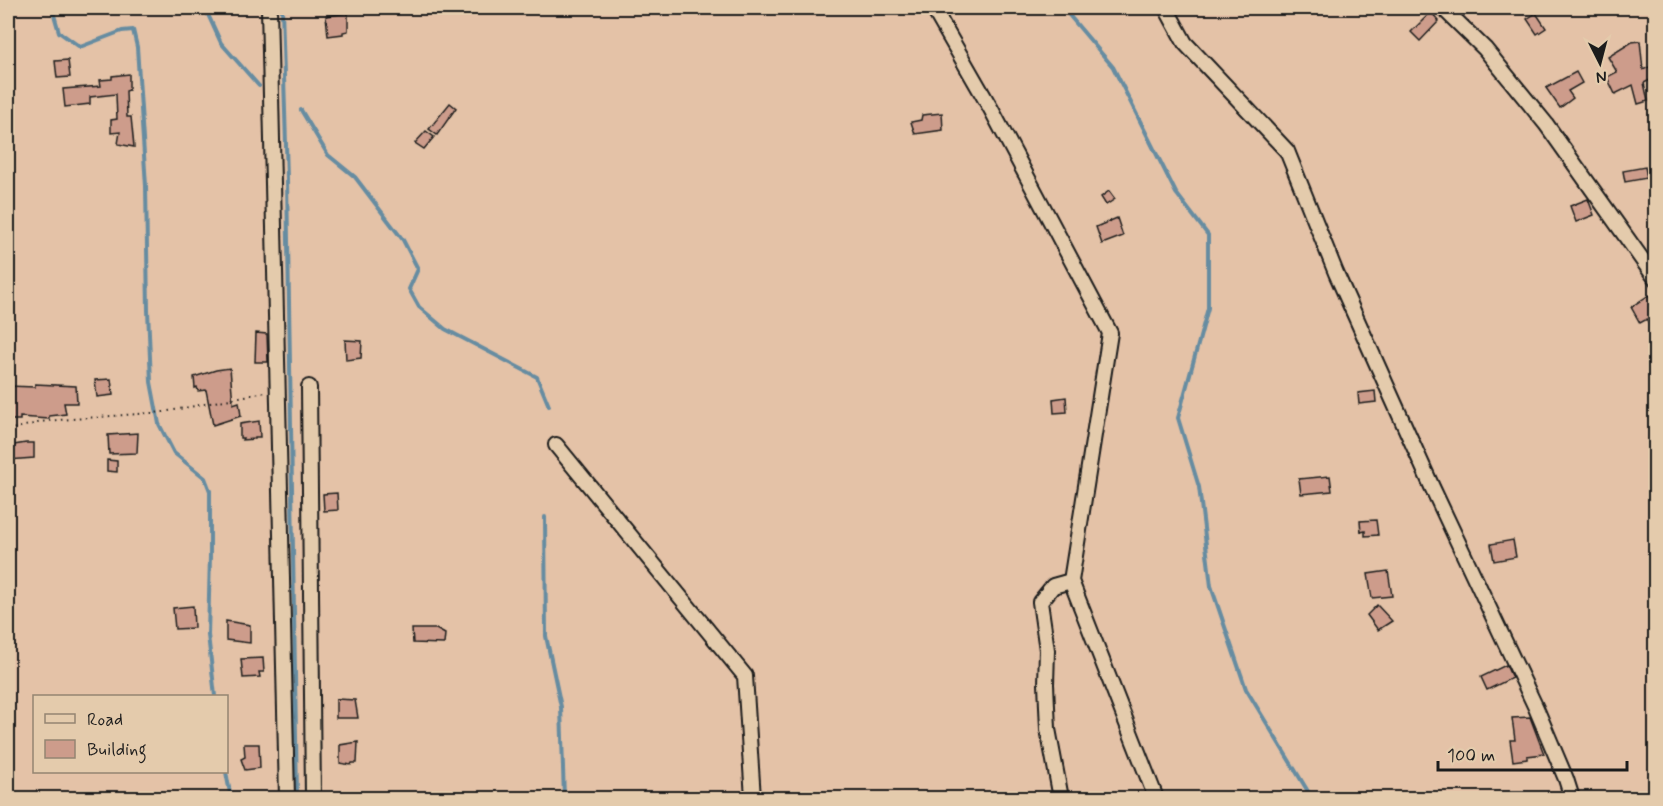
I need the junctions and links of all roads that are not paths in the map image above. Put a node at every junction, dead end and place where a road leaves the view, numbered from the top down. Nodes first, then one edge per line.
1 (269, 8) edge
2 (933, 8) edge
3 (1166, 8) edge
4 (1443, 8) edge
5 (1656, 279) edge
6 (309, 387) dead end
7 (556, 445) dead end
8 (1071, 581) junction
9 (288, 798) edge
10 (314, 798) edge
11 (753, 798) edge
12 (1061, 798) edge
13 (1156, 798) edge
14 (1572, 798) edge

1 - 9 street
2 - 8 street
3 - 14 street
4 - 5 street
6 - 10 street
7 - 11 street
8 - 12 street
8 - 13 street

